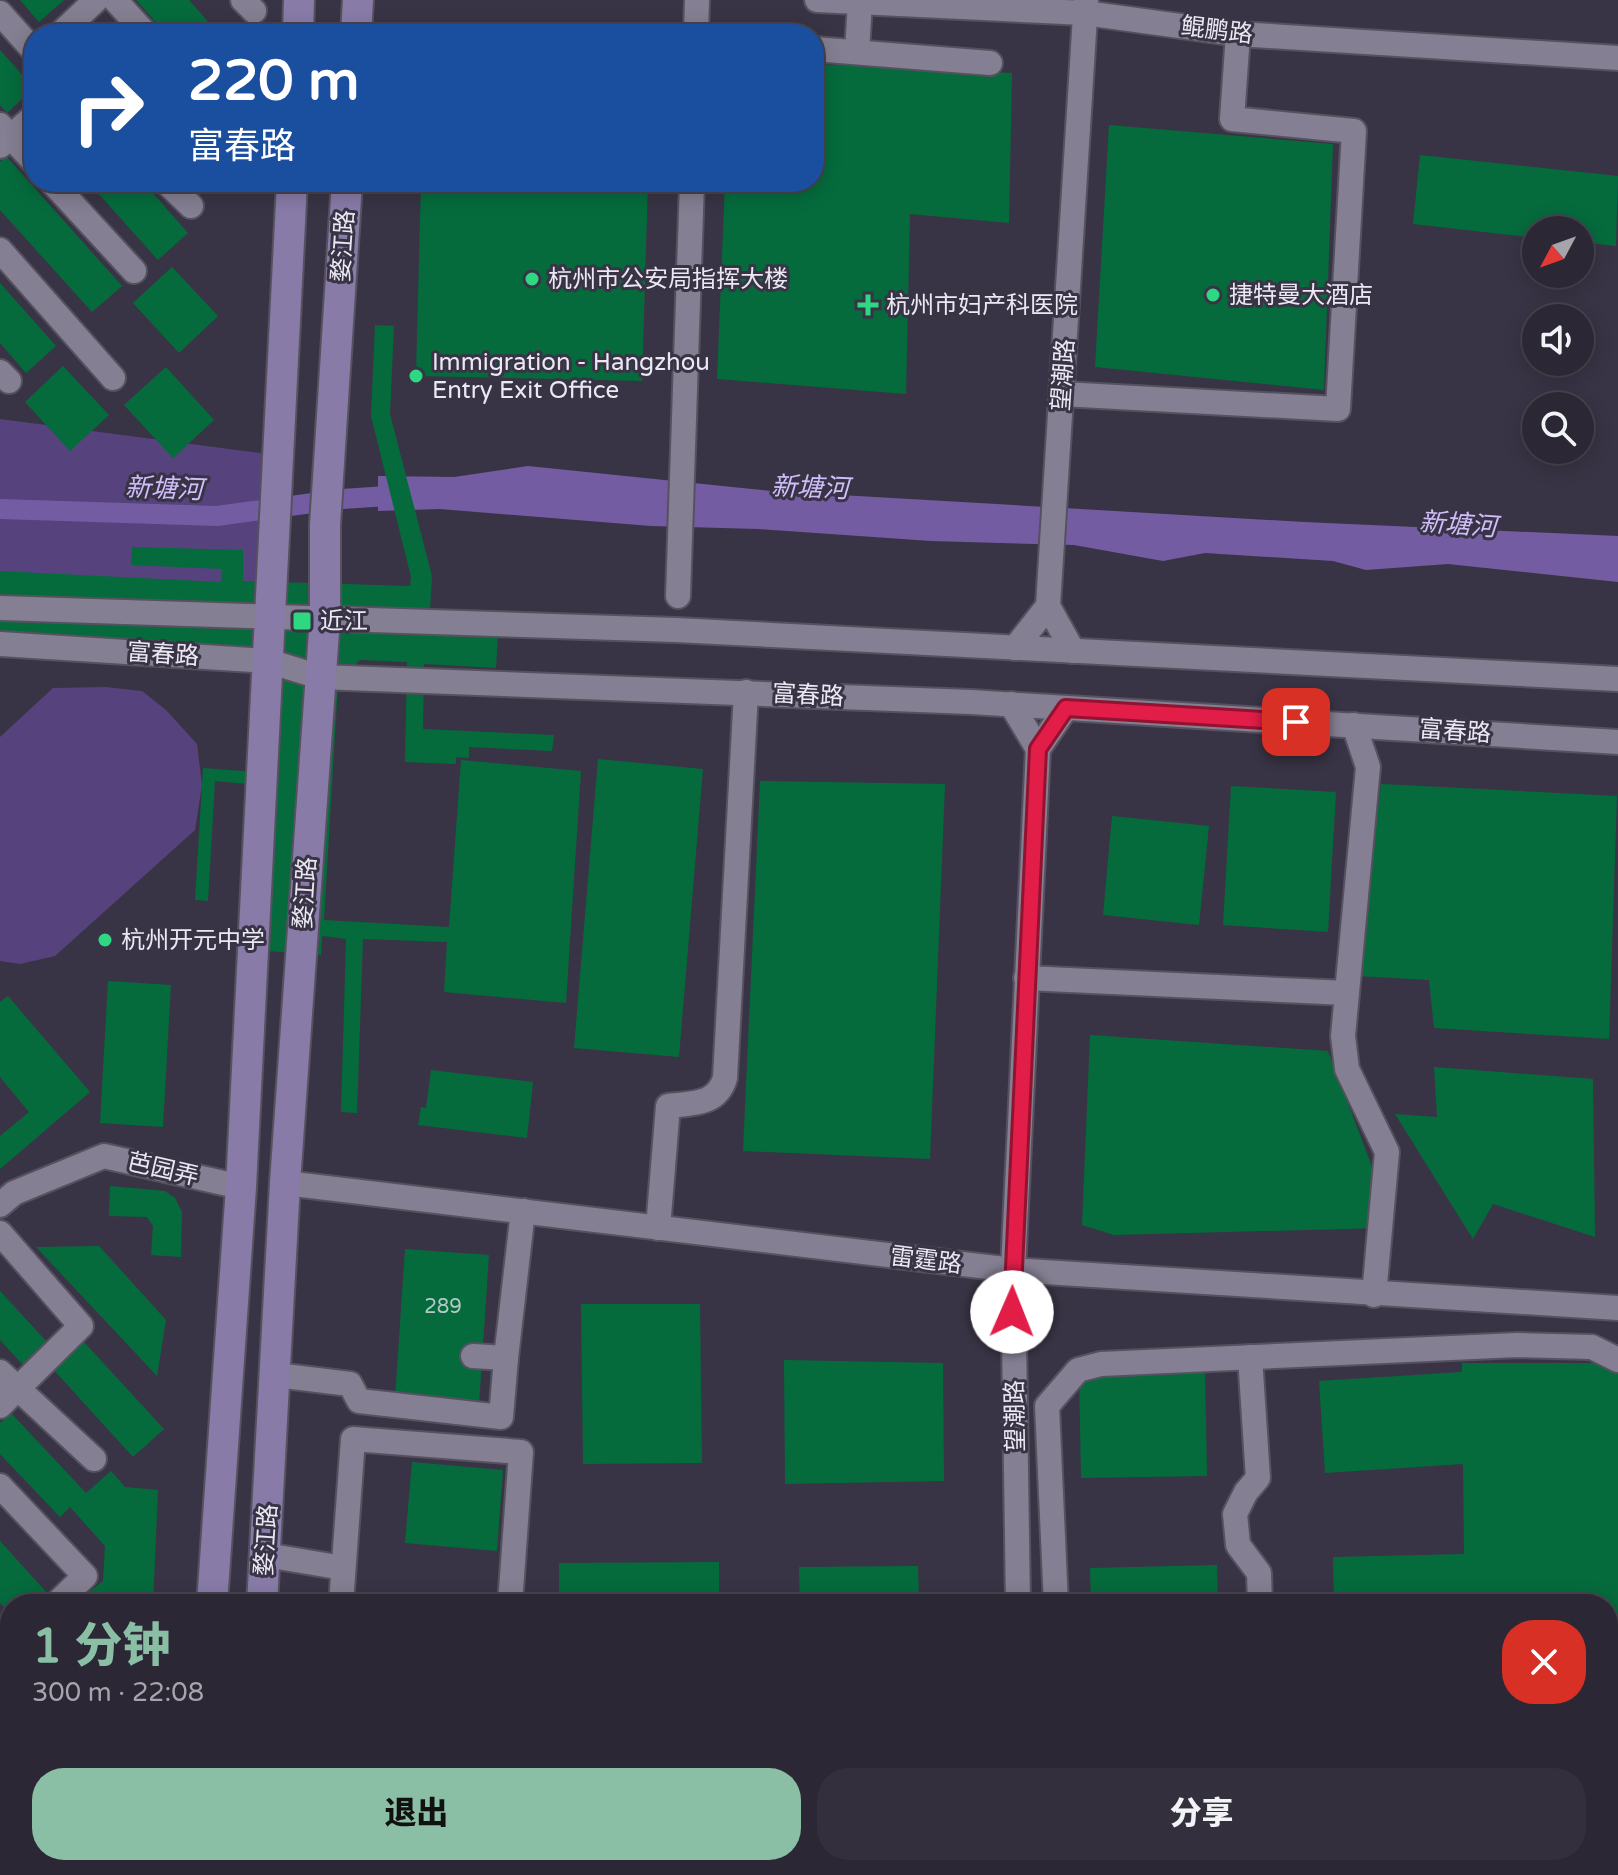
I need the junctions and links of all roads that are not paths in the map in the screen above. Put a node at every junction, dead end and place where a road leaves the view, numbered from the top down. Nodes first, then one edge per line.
1 (96, 0) edge
2 (115, 0) edge
3 (299, 0) edge
4 (358, 0) edge
5 (697, 0) edge
6 (817, 0) edge
7 (860, 2) edge
8 (1086, 6) edge
9 (0, 13) edge
10 (71, 24) edge
11 (137, 24) edge
12 (298, 24) edge
13 (357, 24) edge
14 (696, 24) edge
15 (1238, 34) junction
16 (24, 40) edge
17 (824, 49) edge
18 (857, 51) junction
19 (1618, 58) edge
20 (990, 63) dead end
21 (24, 123) edge
22 (4, 136) edge
23 (24, 153) edge
24 (61, 192) edge
25 (176, 192) edge
26 (292, 192) edge
27 (346, 192) edge
28 (692, 192) edge
29 (191, 206) dead end
30 (0, 250) edge
31 (134, 271) dead end
32 (113, 378) dead end
33 (1062, 394) junction
34 (678, 596) dead end
35 (1049, 596) junction
36 (0, 608) edge
37 (325, 617) junction
38 (269, 618) junction
39 (0, 644) edge
40 (1015, 648) junction
41 (1073, 651) junction
42 (268, 661) junction
43 (320, 677) junction
44 (1618, 679) edge
45 (746, 692) junction
46 (1011, 704) junction
47 (1066, 708) junction
48 (1354, 725) junction
49 (1397, 728) junction
50 (1618, 742) edge
51 (1038, 749) junction
52 (1368, 767) junction
53 (1026, 978) junction
54 (1347, 993) junction
55 (285, 1183) junction
56 (241, 1187) junction
57 (0, 1205) edge
58 (523, 1211) junction
59 (658, 1228) junction
60 (0, 1233) edge
61 (1013, 1270) junction
62 (1374, 1295) junction
63 (1618, 1308) edge
64 (473, 1356) dead end
65 (1250, 1357) junction
66 (506, 1358) junction
67 (1618, 1360) edge
68 (276, 1375) junction
69 (6, 1389) edge
70 (94, 1459) dead end
71 (0, 1486) edge
72 (1017, 1536) junction
73 (1053, 1536) junction
74 (266, 1555) junction
75 (343, 1568) junction
76 (66, 1594) edge
77 (213, 1594) edge
78 (263, 1594) edge
79 (342, 1594) edge
80 (511, 1594) edge
81 (1018, 1594) edge
82 (1056, 1594) edge
83 (1260, 1594) edge

1 - 10 street
2 - 11 street
3 - 12 main road
4 - 13 main road
5 - 14 street
6 - 7 street, 鲲鹏路
7 - 8 street, 鲲鹏路
7 - 18 street
8 - 15 street, 鲲鹏路
8 - 33 street, 望潮路
9 - 16 street
15 - 19 street, 鲲鹏路
15 - 33 street
17 - 18 street
18 - 20 street
21 - 22 street
22 - 23 street
24 - 31 street
25 - 29 street
26 - 38 main road, 婺江路
27 - 37 main road, 婺江路
28 - 34 street
30 - 32 street
33 - 35 street, 望潮路
35 - 40 street
35 - 41 street
36 - 38 street, 富春路
37 - 38 street, 富春路
37 - 40 street, 富春路
37 - 43 main road, 婺江路
38 - 42 main road, 婺江路
39 - 42 street, 富春路
40 - 41 street, 富春路
41 - 44 street, 富春路
42 - 43 street, 富春路
42 - 56 main road, 婺江路
43 - 45 street, 富春路
43 - 55 main road, 婺江路
45 - 46 street, 富春路
45 - 59 street
46 - 47 street, 富春路
46 - 51 street
47 - 48 street, 富春路
47 - 51 street
48 - 49 street, 富春路
48 - 52 street
49 - 50 street, 富春路
49 - 52 street
51 - 53 street, 望潮路
52 - 54 street
53 - 54 street
53 - 61 street, 望潮路
54 - 62 street
55 - 58 street, 雷霆路
55 - 68 main road, 婺江路
56 - 57 street, 芭园弄
56 - 77 main road, 婺江路
58 - 59 street, 雷霆路
58 - 66 street
59 - 61 street, 雷霆路
60 - 69 street
61 - 62 street, 雷霆路
61 - 72 street, 望潮路
62 - 63 street, 雷霆路
64 - 66 street
65 - 67 street
65 - 73 street
65 - 83 street
66 - 68 street
68 - 74 main road, 婺江路
69 - 70 street
71 - 76 street
72 - 73 street
72 - 81 street, 望潮路
73 - 82 street
74 - 75 street
74 - 78 main road, 婺江路
75 - 79 street
75 - 80 street

